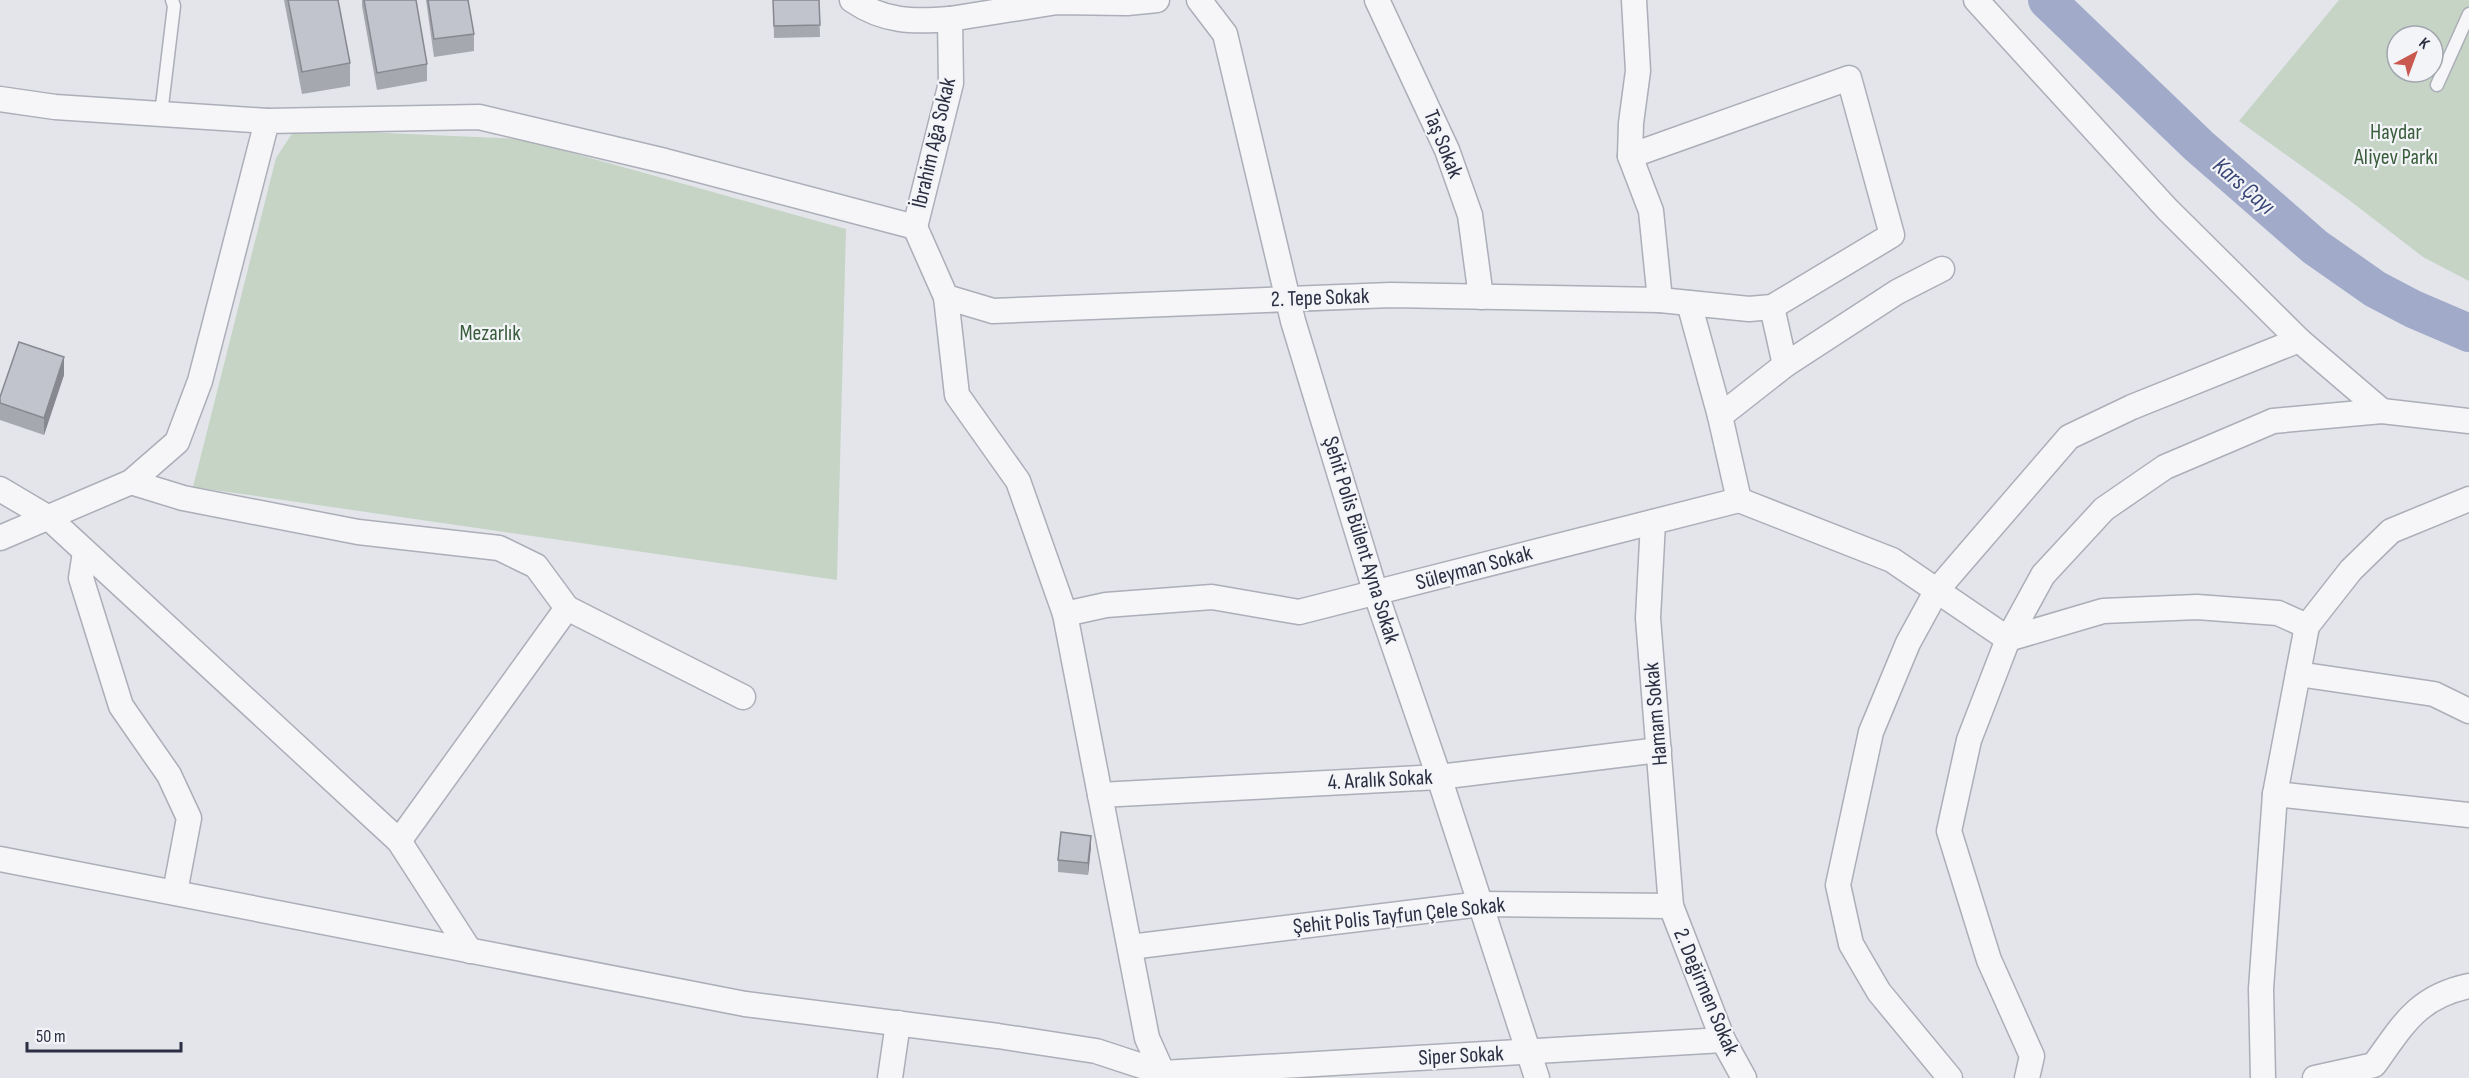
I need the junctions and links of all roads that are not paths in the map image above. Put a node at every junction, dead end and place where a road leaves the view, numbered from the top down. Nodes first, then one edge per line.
1 (172, 0) edge
2 (852, 0) edge
3 (1157, 0) edge
4 (1199, 0) edge
5 (1377, 0) edge
6 (1634, 0) edge
7 (1976, 0) edge
8 (2469, 14) edge
9 (950, 19) junction
10 (2437, 85) dead end
11 (0, 99) edge
12 (161, 114) junction
13 (267, 121) junction
14 (1630, 156) junction
15 (915, 226) junction
16 (1942, 269) dead end
17 (946, 297) junction
18 (1481, 297) junction
19 (1288, 299) junction
20 (1660, 300) junction
21 (1689, 303) junction
22 (1773, 307) junction
23 (2299, 340) junction
24 (1785, 365) junction
25 (2382, 411) junction
26 (1720, 416) junction
27 (2469, 421) edge
28 (131, 482) junction
29 (0, 489) edge
30 (2469, 499) edge
31 (1739, 500) junction
32 (49, 518) junction
33 (1653, 522) junction
34 (0, 538) edge
35 (85, 552) junction
36 (1937, 590) junction
37 (1376, 594) junction
38 (567, 608) junction
39 (1065, 614) junction
40 (2307, 626) junction
41 (2008, 639) junction
42 (2298, 674) junction
43 (743, 698) dead end
44 (2469, 711) edge
45 (1659, 750) junction
46 (1439, 777) junction
47 (2275, 794) junction
48 (1100, 795) junction
49 (2469, 815) edge
50 (399, 841) junction
51 (0, 859) edge
52 (175, 892) junction
53 (1481, 904) junction
54 (1671, 906) junction
55 (1130, 947) junction
56 (470, 951) junction
57 (2469, 986) edge
58 (898, 1023) junction
59 (1723, 1040) junction
60 (1529, 1052) junction
61 (1164, 1076) edge
62 (890, 1078) edge
63 (1537, 1078) edge
64 (1744, 1078) edge
65 (1950, 1078) edge
66 (2027, 1078) edge
67 (2263, 1078) edge
68 (2315, 1078) edge

1 - 12 lane
2 - 9 street
3 - 9 street
4 - 19 street, Şehit Polis Bülent Ayna Sokak
5 - 18 street, Taş Sokak
6 - 14 street
7 - 23 street
8 - 10 lane
9 - 15 street, İbrahim Ağa Sokak
11 - 12 street
12 - 13 street
13 - 15 street
13 - 28 street
14 - 20 street
14 - 22 street
15 - 17 street
16 - 24 street
17 - 19 street, 2. Tepe Sokak
17 - 39 street
18 - 19 street, 2. Tepe Sokak
18 - 20 street, 2. Tepe Sokak
19 - 37 street, Şehit Polis Bülent Ayna Sokak
20 - 21 street, 2. Tepe Sokak
21 - 22 street, 2. Tepe Sokak
21 - 26 street
22 - 24 street
23 - 25 street
23 - 36 street
24 - 26 street
25 - 27 street
25 - 41 street
26 - 31 street
28 - 32 street
28 - 38 street
29 - 32 street
30 - 40 street
31 - 33 street, Süleyman Sokak
31 - 36 street
32 - 34 street
32 - 35 street
33 - 37 street, Süleyman Sokak
33 - 45 street, Hamam Sokak
35 - 50 street
35 - 52 street
36 - 41 street
36 - 65 street
37 - 39 street, Süleyman Sokak
37 - 46 street, Şehit Polis Bülent Ayna Sokak
38 - 43 street
38 - 50 street
39 - 48 street
40 - 41 street
40 - 42 street
41 - 66 street
42 - 44 street
42 - 47 street
45 - 46 street, 4. Aralık Sokak
45 - 54 street, Hamam Sokak
46 - 48 street, 4. Aralık Sokak
46 - 53 street, Şehit Polis Bülent Ayna Sokak
47 - 49 street
47 - 67 street
48 - 55 street
50 - 56 street
51 - 52 street
52 - 56 street
53 - 54 street, Şehit Polis Tayfun Çele Sokak
53 - 55 street, Şehit Polis Tayfun Çele Sokak
53 - 60 street, Şehit Polis Bülent Ayna Sokak
54 - 59 street, 2. Değirmen Sokak
55 - 61 street
56 - 58 street
57 - 68 street
58 - 61 street
58 - 62 street
59 - 60 street, Siper Sokak
59 - 64 street, 2. Değirmen Sokak
60 - 61 street, Siper Sokak
60 - 63 street, Şehit Polis Bülent Ayna Sokak

